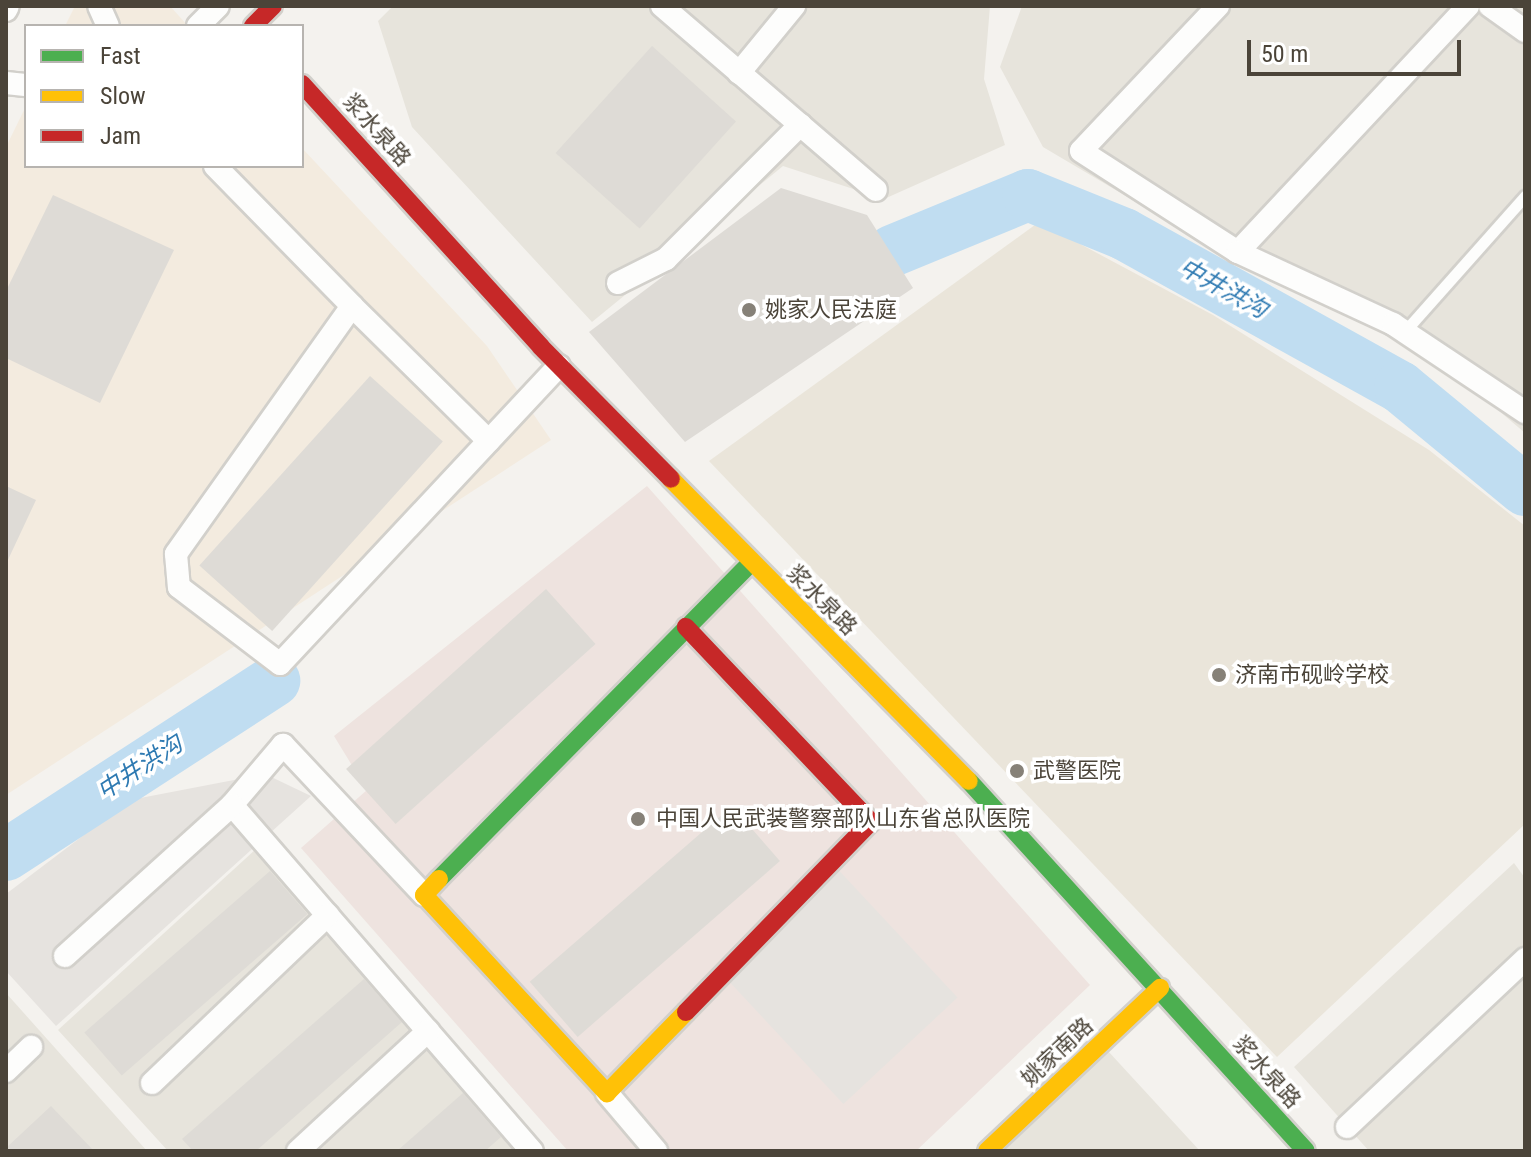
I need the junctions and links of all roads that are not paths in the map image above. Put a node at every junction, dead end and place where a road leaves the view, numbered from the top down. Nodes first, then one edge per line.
1 (218, 6) edge
2 (273, 6) edge
3 (662, 6) edge
4 (794, 6) edge
5 (1218, 6) edge
6 (1468, 6) edge
7 (1490, 6) edge
8 (248, 23) edge
9 (200, 24) edge
10 (1525, 31) edge
11 (739, 73) junction
12 (304, 86) edge
13 (800, 125) junction
14 (217, 168) edge
15 (876, 190) dead end
16 (1525, 196) edge
17 (1238, 252) junction
18 (618, 283) dead end
19 (352, 306) junction
20 (1405, 331) junction
21 (559, 366) junction
22 (1525, 412) edge
23 (489, 441) junction
24 (751, 563) junction
25 (686, 627) junction
26 (232, 805) junction
27 (424, 895) junction
28 (328, 915) junction
29 (65, 956) dead end
30 (1525, 959) edge
31 (1160, 988) junction
32 (428, 1031) junction
33 (31, 1047) dead end
34 (6, 1071) edge
35 (152, 1083) dead end
36 (607, 1093) junction
37 (1347, 1127) dead end
38 (522, 1148) edge
39 (298, 1151) edge
40 (656, 1151) edge
41 (987, 1151) edge
42 (1306, 1151) edge

1 - 9 street
2 - 8 street
3 - 11 street
4 - 11 street
5 - 17 street
6 - 17 street
7 - 10 street
11 - 13 street
12 - 21 street, 浆水泉路
13 - 15 street
13 - 18 street
14 - 19 street
16 - 20 lane
17 - 20 street
19 - 23 street
19 - 23 street
20 - 22 street
21 - 23 street
21 - 24 street, 浆水泉路
24 - 25 street
24 - 31 street, 浆水泉路
25 - 27 street
25 - 36 street
26 - 27 street
26 - 28 street
26 - 29 street
27 - 36 street
28 - 32 street
28 - 35 street
30 - 37 street
31 - 41 street, 姚家南路
31 - 42 street, 浆水泉路
32 - 38 street
32 - 39 street
33 - 34 street
36 - 40 street

